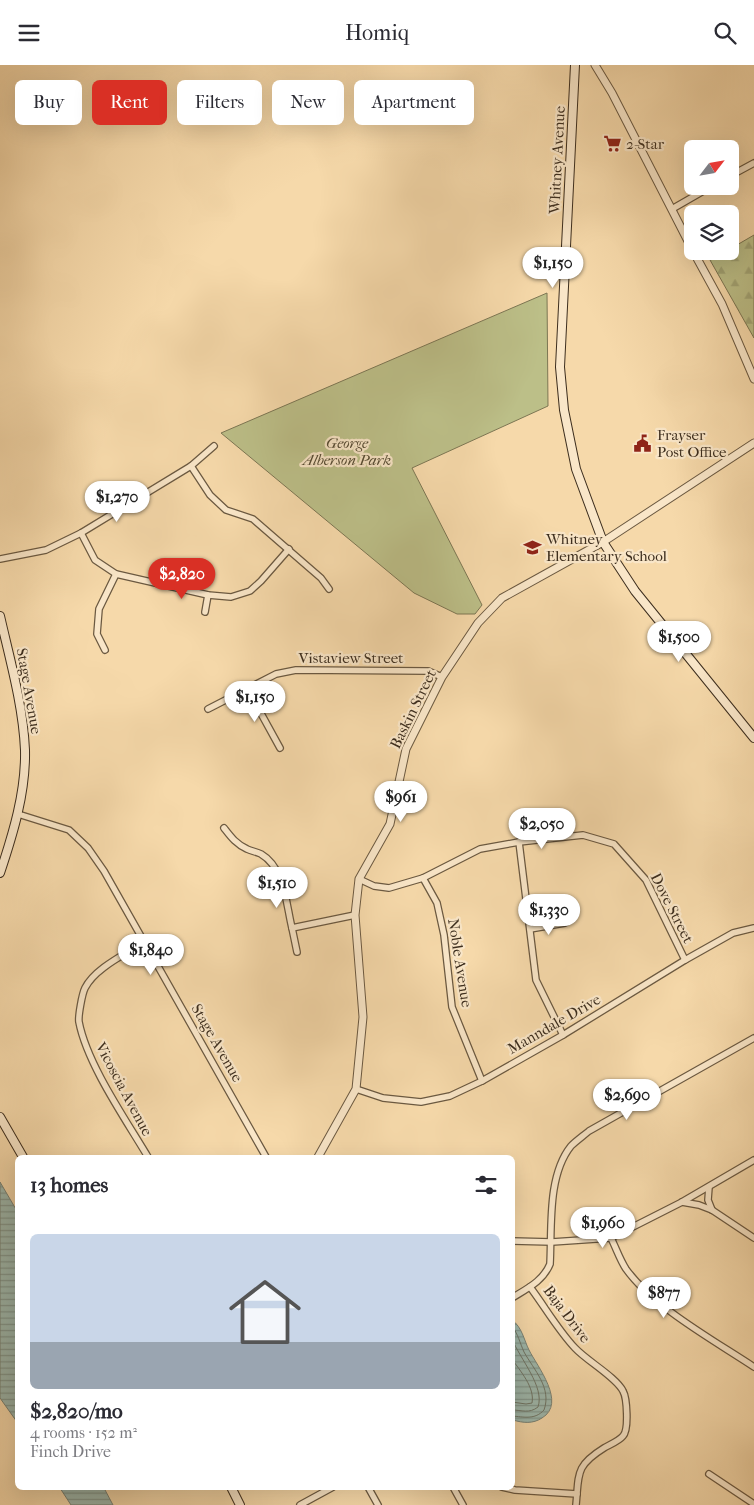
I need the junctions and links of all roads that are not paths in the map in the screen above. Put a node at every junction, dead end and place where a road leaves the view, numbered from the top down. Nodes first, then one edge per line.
1 (575, 65) edge
2 (595, 65) edge
3 (754, 163) edge
4 (739, 171) edge
5 (696, 195) edge
6 (672, 209) junction
7 (684, 232) edge
8 (698, 260) edge
9 (754, 379) edge
10 (754, 443) edge
11 (214, 446) dead end
12 (191, 466) junction
13 (81, 533) junction
14 (602, 542) junction
15 (289, 549) junction
16 (0, 559) edge
17 (116, 574) junction
18 (329, 589) dead end
19 (208, 595) junction
20 (205, 612) dead end
21 (0, 616) edge
22 (105, 650) dead end
23 (442, 677) junction
24 (246, 688) junction
25 (208, 709) dead end
26 (754, 738) edge
27 (280, 748) dead end
28 (18, 813) junction
29 (224, 828) dead end
30 (518, 842) junction
31 (0, 873) edge
32 (422, 878) junction
33 (359, 879) junction
34 (355, 915) junction
35 (565, 923) dead end
36 (292, 928) junction
37 (754, 928) edge
38 (530, 929) junction
39 (144, 942) junction
40 (297, 952) dead end
41 (685, 960) junction
42 (563, 1035) junction
43 (754, 1038) edge
44 (482, 1081) junction
45 (356, 1089) junction
46 (0, 1117) edge
47 (21, 1155) edge
48 (147, 1155) edge
49 (265, 1155) edge
50 (319, 1155) edge
51 (754, 1160) edge
52 (709, 1187) junction
53 (682, 1202) junction
54 (712, 1210) junction
55 (611, 1238) junction
56 (754, 1238) edge
57 (515, 1241) edge
58 (552, 1243) junction
59 (530, 1287) junction
60 (515, 1296) edge
61 (754, 1367) edge
62 (709, 1474) dead end
63 (232, 1490) edge
64 (328, 1490) edge
65 (370, 1490) edge
66 (455, 1490) edge
67 (515, 1490) edge
68 (577, 1494) junction
69 (754, 1504) edge
70 (240, 1505) edge
71 (300, 1505) edge
72 (378, 1505) edge
73 (463, 1505) edge
74 (576, 1505) edge

1 - 14 main road, Whitney Avenue
2 - 6 street
3 - 4 street
5 - 6 street
6 - 7 street
8 - 9 street
10 - 14 street, Baskin Street
11 - 12 street
12 - 13 street
12 - 15 street
13 - 16 street
13 - 17 street
14 - 23 street, Baskin Street
14 - 26 main road, Whitney Avenue
15 - 18 street
15 - 19 street
17 - 19 street
17 - 22 street
19 - 20 street
21 - 28 main road, Stage Avenue
23 - 24 street, Vistaview Street
23 - 33 street, Baskin Street
24 - 25 street, Vistaview Street
24 - 27 street
28 - 31 main road
28 - 39 street, Stage Avenue
29 - 36 street
30 - 32 street, Dove Street
30 - 38 street
30 - 41 street, Dove Street
32 - 33 street, Dove Street
32 - 44 street, Noble Avenue
33 - 34 street, Baskin Street
34 - 36 street
34 - 45 street, Baskin Street
35 - 38 street
36 - 40 street
37 - 41 street, Manndale Drive
38 - 42 street
39 - 48 street, Vicoscia Avenue
39 - 49 street, Stage Avenue
41 - 42 street, Manndale Drive
42 - 44 street, Manndale Drive
43 - 58 street
44 - 45 street, Manndale Drive
45 - 50 street, Baskin Street
46 - 47 main road
51 - 52 street
52 - 53 street
52 - 54 street
53 - 54 street
53 - 55 street
54 - 56 street
55 - 58 street
55 - 61 street
57 - 58 street
58 - 59 street
59 - 60 street
59 - 68 street, Baja Drive
62 - 69 street
63 - 70 main road
64 - 71 street
65 - 72 street
66 - 73 street
67 - 68 street
68 - 74 street

